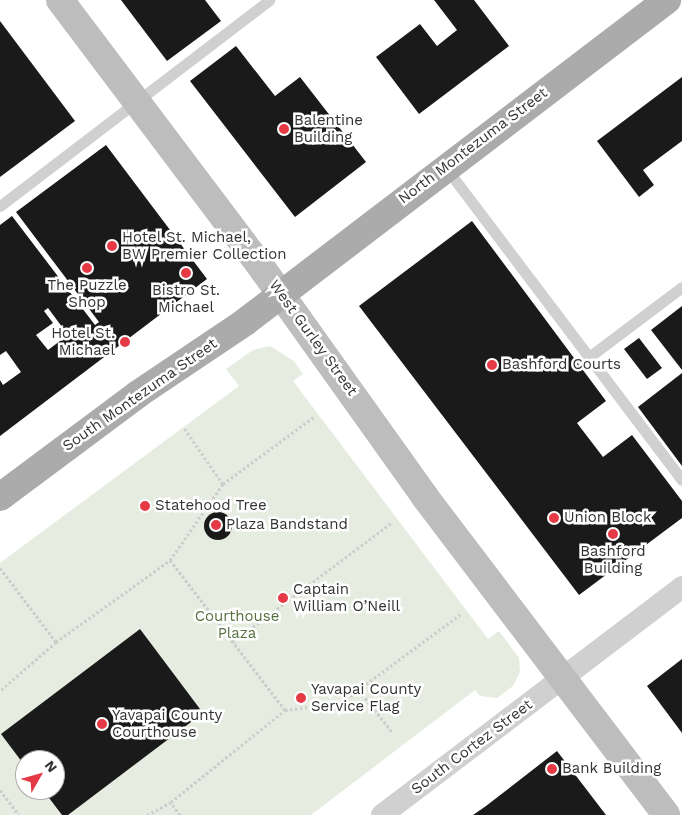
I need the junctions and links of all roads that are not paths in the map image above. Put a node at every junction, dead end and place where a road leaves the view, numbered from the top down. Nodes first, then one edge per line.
1 (60, 0) edge
2 (269, 0) edge
3 (667, 0) edge
4 (137, 102) junction
5 (445, 168) junction
6 (0, 206) edge
7 (682, 287) edge
8 (281, 294) junction
9 (589, 357) junction
10 (682, 480) edge
11 (0, 497) edge
12 (682, 587) edge
13 (562, 680) junction
14 (382, 815) edge
15 (666, 815) edge

1 - 4 main road, West Gurley Street
2 - 4 lane
3 - 5 main road, North Montezuma Street
4 - 6 lane
4 - 8 main road, West Gurley Street
5 - 8 main road, North Montezuma Street
5 - 9 lane
7 - 9 lane
8 - 11 main road, South Montezuma Street
8 - 13 main road, West Gurley Street
9 - 10 lane
12 - 13 street, South Cortez Street
13 - 14 street, South Cortez Street
13 - 15 main road, West Gurley Street

